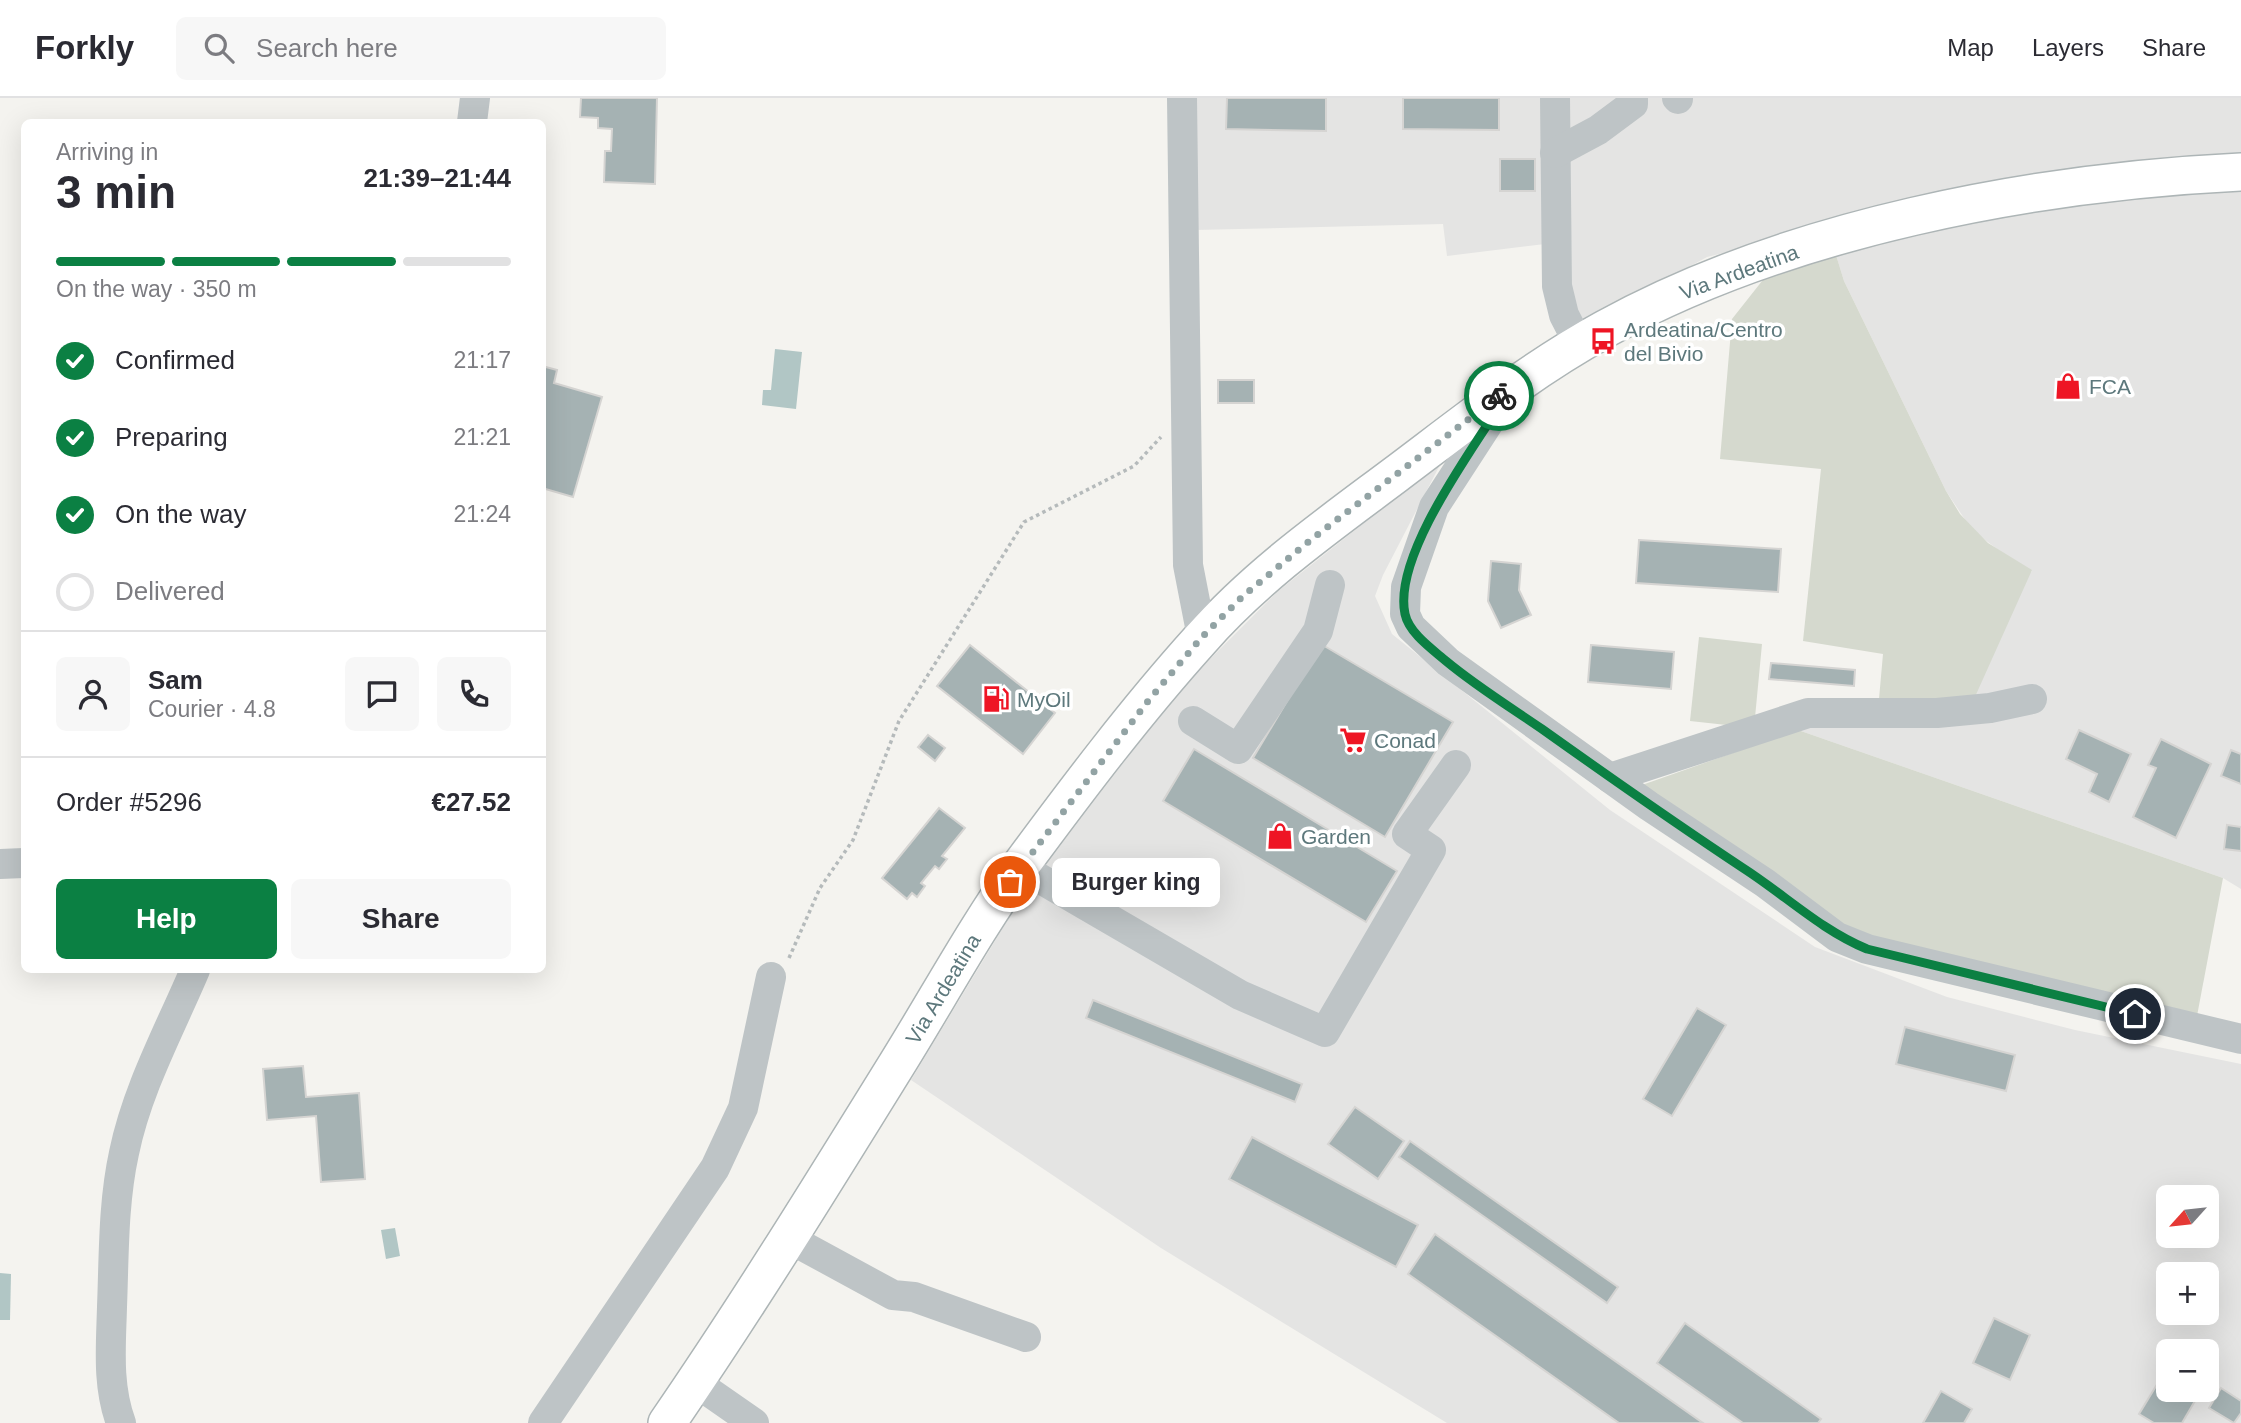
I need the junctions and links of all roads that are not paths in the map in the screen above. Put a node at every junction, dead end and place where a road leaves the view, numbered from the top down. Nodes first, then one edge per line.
1 (475, 98) edge
2 (1182, 98) edge
3 (1555, 98) edge
4 (1633, 98) edge
5 (472, 119) edge
6 (1555, 153) junction
7 (2241, 172) edge
8 (1579, 344) junction
9 (1512, 387) junction
10 (1330, 585) dead end
11 (1202, 637) junction
12 (2032, 699) dead end
13 (1193, 721) dead end
14 (1456, 765) dead end
15 (1610, 778) junction
16 (21, 863) edge
17 (0, 864) edge
18 (1020, 867) junction
19 (194, 973) edge
20 (771, 977) road end
21 (2241, 1039) edge
22 (790, 1239) junction
23 (1026, 1336) dead end
24 (695, 1382) junction
25 (121, 1423) edge
26 (543, 1423) edge
27 (667, 1423) edge
28 (754, 1423) edge

1 - 5 street
2 - 11 street
3 - 6 street
4 - 6 street
6 - 8 street
7 - 8 main road, Via Ardeatina
8 - 9 main road, Via Ardeatina
9 - 11 main road, Via Ardeatina
9 - 15 street
10 - 13 street
11 - 18 main road, Via Ardeatina
12 - 15 street
14 - 18 street
15 - 21 street
16 - 17 street
18 - 22 main road, Via Ardeatina
19 - 25 street
20 - 26 street
22 - 23 street
22 - 24 main road, Via Ardeatina
24 - 27 main road, Via Ardeatina
24 - 28 street

